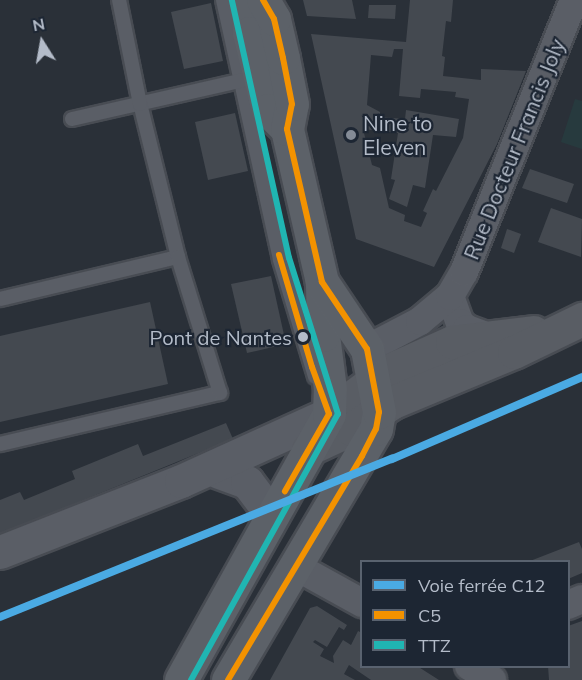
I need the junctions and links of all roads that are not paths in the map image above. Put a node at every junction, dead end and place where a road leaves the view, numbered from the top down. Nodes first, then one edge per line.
1 (119, 0) edge
2 (223, 0) edge
3 (250, 0) edge
4 (263, 0) edge
5 (574, 0) edge
6 (250, 79) junction
7 (140, 104) junction
8 (72, 119) dead end
9 (286, 129) junction
10 (178, 257) junction
11 (322, 282) junction
12 (450, 296) junction
13 (0, 299) edge
14 (572, 323) edge
15 (489, 337) junction
16 (367, 349) junction
17 (377, 396) junction
18 (329, 414) junction
19 (0, 444) edge
20 (308, 449) junction
21 (219, 472) junction
22 (180, 481) junction
23 (272, 515) junction
24 (0, 552) edge
25 (295, 566) junction
26 (360, 602) edge
27 (181, 680) edge
28 (228, 680) edge

1 - 7 lane
2 - 6 lane
3 - 6 main road
4 - 9 main road
5 - 12 street, Rue Docteur Francis Joly
6 - 7 lane
6 - 9 main road
6 - 18 lane
7 - 8 lane
7 - 10 lane
9 - 11 main road
10 - 13 lane
10 - 19 lane
11 - 16 main road
11 - 18 main road
12 - 15 street
12 - 16 street, Rue Docteur Francis Joly
14 - 15 main road
14 - 17 main road
15 - 17 main road
16 - 17 main road
17 - 18 main road
17 - 20 main road
17 - 25 main road
18 - 20 main road
18 - 22 street
20 - 21 street
20 - 23 main road
21 - 22 street
21 - 23 street
22 - 24 street
23 - 27 main road
25 - 26 street
25 - 28 main road

